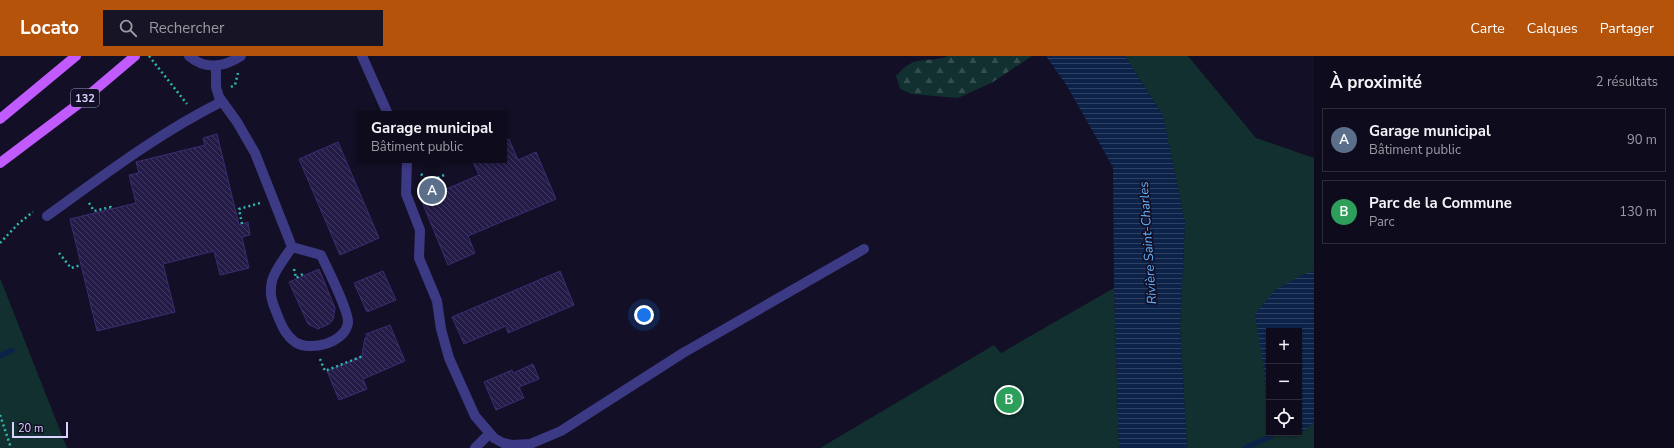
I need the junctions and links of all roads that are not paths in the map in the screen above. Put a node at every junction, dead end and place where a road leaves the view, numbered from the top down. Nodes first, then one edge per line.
1 (76, 56) edge
2 (135, 56) edge
3 (189, 56) edge
4 (241, 56) edge
5 (362, 56) edge
6 (216, 66) junction
7 (221, 102) junction
8 (387, 111) edge
9 (0, 119) edge
10 (0, 163) edge
11 (407, 163) edge
12 (47, 216) dead end
13 (292, 247) junction
14 (864, 249) dead end
15 (489, 434) junction
16 (475, 448) edge

1 - 9 main road
2 - 10 main road, 132
3 - 6 street
4 - 6 street
5 - 8 street
6 - 7 street
7 - 12 street
7 - 13 street
11 - 15 street
13 - 13 street
14 - 15 street
15 - 16 street

